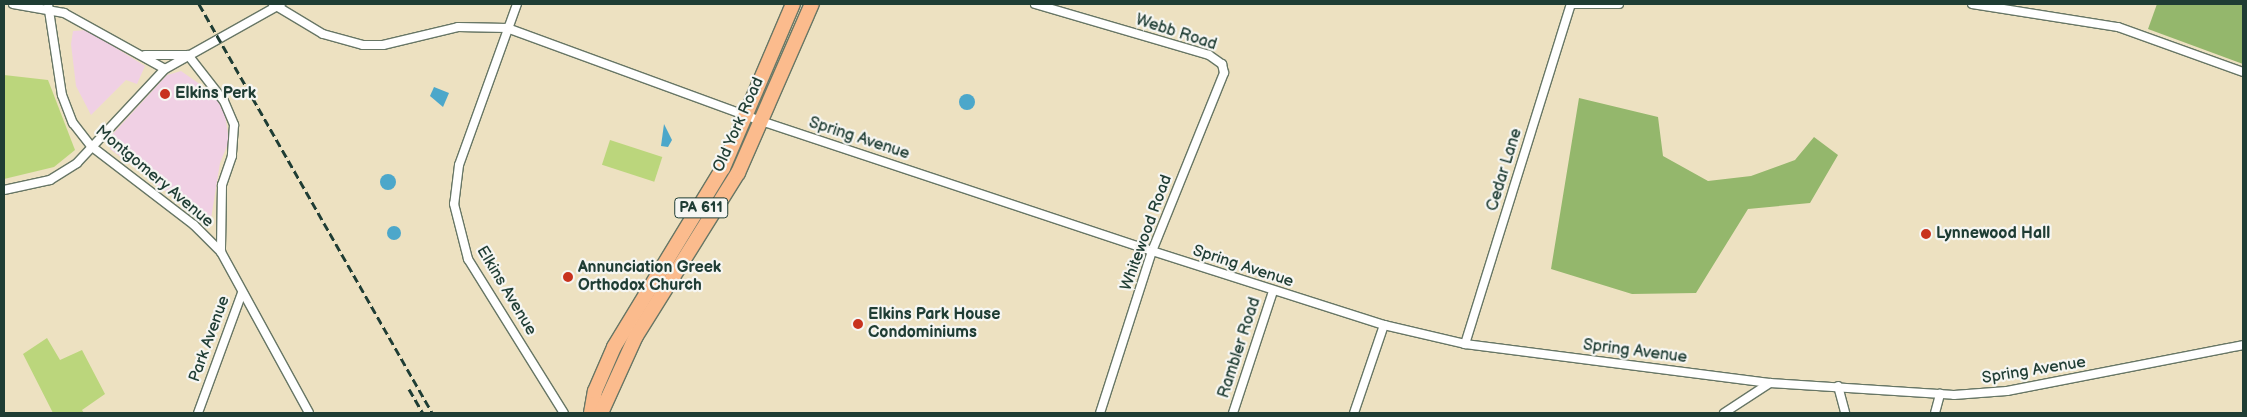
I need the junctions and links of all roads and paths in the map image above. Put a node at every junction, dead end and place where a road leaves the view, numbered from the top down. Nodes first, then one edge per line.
1 (13, 4) edge
2 (517, 4) edge
3 (793, 4) edge
4 (812, 4) edge
5 (1035, 4) edge
6 (1572, 4) edge
7 (1619, 4) edge
8 (1972, 4) edge
9 (277, 5) edge
10 (48, 7) edge
11 (507, 28) junction
12 (144, 55) junction
13 (188, 55) junction
14 (1222, 64) joint
15 (165, 69) junction
16 (2243, 72) edge
17 (755, 118) junction
18 (91, 146) junction
19 (4, 190) edge
20 (1152, 251) junction
21 (221, 252) junction
22 (1273, 291) junction
23 (242, 293) junction
24 (1384, 325) junction
25 (1465, 344) junction
26 (2243, 345) edge
27 (1770, 383) junction
28 (1838, 386) junction
29 (1940, 394) junction
30 (198, 413) edge
31 (309, 413) edge
32 (564, 413) edge
33 (591, 413) edge
34 (601, 413) edge
35 (1100, 413) edge
36 (1233, 413) edge
37 (1354, 413) edge
38 (1724, 413) edge
39 (1845, 413) edge
40 (1935, 413) edge

1 - 10 street
2 - 11 street, Elkins Avenue
3 - 17 highway, Old York Road / PA 611
4 - 17 highway, Old York Road / PA 611
5 - 14 street, Webb Road
6 - 7 street
6 - 25 street, Cedar Lane
8 - 16 street
9 - 11 street, Spring Avenue
9 - 13 street
10 - 12 street
10 - 18 street, Montgomery Avenue
11 - 17 street, Spring Avenue
11 - 32 street, Elkins Avenue
12 - 13 street
12 - 15 street
13 - 15 street
13 - 21 street, Park Avenue
14 - 20 street, Whitewood Road
15 - 18 street
17 - 20 street, Spring Avenue
17 - 33 highway, Old York Road / PA 611
17 - 34 highway, Old York Road / PA 611
18 - 19 street
18 - 21 street, Montgomery Avenue
20 - 22 street, Spring Avenue
20 - 35 street, Whitewood Road
21 - 23 street, Park Avenue
22 - 24 street, Spring Avenue
22 - 36 street, Rambler Road
23 - 30 street, Park Avenue
23 - 31 street
24 - 25 street, Spring Avenue
24 - 37 street
25 - 27 street, Spring Avenue
26 - 29 street, Spring Avenue
27 - 28 street, Spring Avenue
27 - 38 street
28 - 29 street, Spring Avenue
28 - 39 street
29 - 40 street

